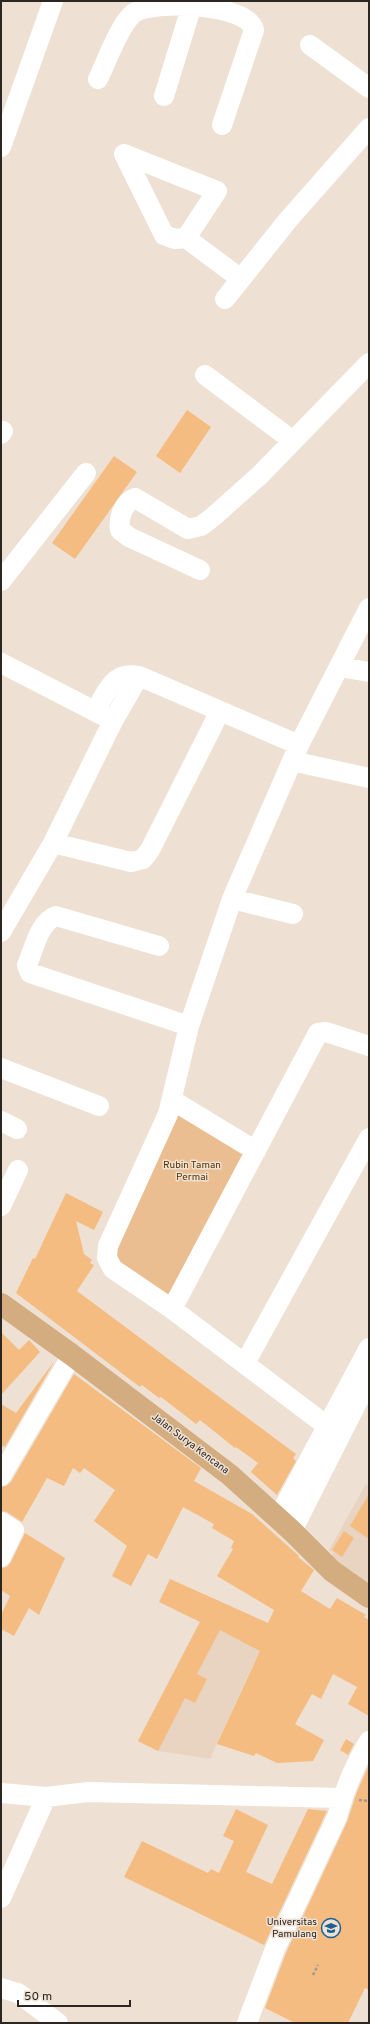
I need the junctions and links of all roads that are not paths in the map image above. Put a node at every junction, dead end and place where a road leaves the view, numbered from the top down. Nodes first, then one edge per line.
1 (53, 1) edge
2 (205, 4) edge
3 (310, 45) dead end
4 (98, 79) dead end
5 (369, 88) edge
6 (164, 96) dead end
7 (222, 125) dead end
8 (369, 128) edge
9 (1, 147) edge
10 (186, 238) junction
11 (241, 279) junction
12 (225, 299) dead end
13 (369, 363) edge
14 (205, 375) dead end
15 (293, 442) junction
16 (86, 473) dead end
17 (200, 570) dead end
18 (2, 577) edge
19 (369, 608) edge
20 (1, 663) edge
21 (340, 667) junction
22 (369, 672) edge
23 (140, 676) junction
24 (95, 711) junction
25 (220, 712) junction
26 (113, 721) junction
27 (295, 753) junction
28 (369, 778) edge
29 (53, 843) junction
30 (232, 898) junction
31 (293, 914) dead end
32 (1, 932) edge
33 (159, 946) dead end
34 (189, 1026) junction
35 (369, 1046) edge
36 (1, 1068) edge
37 (172, 1100) junction
38 (99, 1106) dead end
39 (369, 1138) edge
40 (256, 1151) junction
41 (18, 1170) dead end
42 (1, 1206) edge
43 (1, 1304) edge
44 (172, 1309) junction
45 (369, 1348) edge
46 (72, 1355) junction
47 (245, 1363) junction
48 (369, 1379) edge
49 (327, 1426) junction
50 (9, 1451) edge
51 (1, 1476) edge
52 (1, 1522) edge
53 (285, 1524) junction
54 (1, 1557) edge
55 (369, 1597) edge
56 (369, 1741) edge
57 (1, 1793) edge
58 (46, 1796) junction
59 (342, 1798) junction
60 (1, 1898) edge
61 (1, 1988) edge
62 (58, 2023) edge
63 (247, 2023) edge

1 - 9 street
2 - 4 street
2 - 6 street
2 - 7 street
3 - 5 street
8 - 11 street
10 - 10 street
10 - 11 street
11 - 12 street
13 - 15 street
14 - 15 street
15 - 17 street
16 - 18 street
19 - 21 street
20 - 24 street
21 - 22 street
21 - 27 street
23 - 24 street
23 - 25 street
23 - 26 street
24 - 26 street
25 - 27 street
25 - 29 street
26 - 29 street
27 - 28 street
27 - 30 street
29 - 32 street
30 - 31 street
30 - 34 street
33 - 34 street
34 - 37 street
35 - 40 street
36 - 38 street
37 - 40 street
37 - 44 street
39 - 47 street
40 - 44 street
41 - 42 street
43 - 46 main road, Jalan Surya Kencana
44 - 47 street
45 - 49 street
46 - 50 street
46 - 53 main road, Jalan Surya Kencana
47 - 49 street
48 - 53 street
49 - 53 street
50 - 51 street
52 - 54 street
53 - 55 main road, Jalan Surya Kencana
56 - 59 street
57 - 58 street
58 - 59 street
58 - 60 street
59 - 63 street
61 - 62 street

